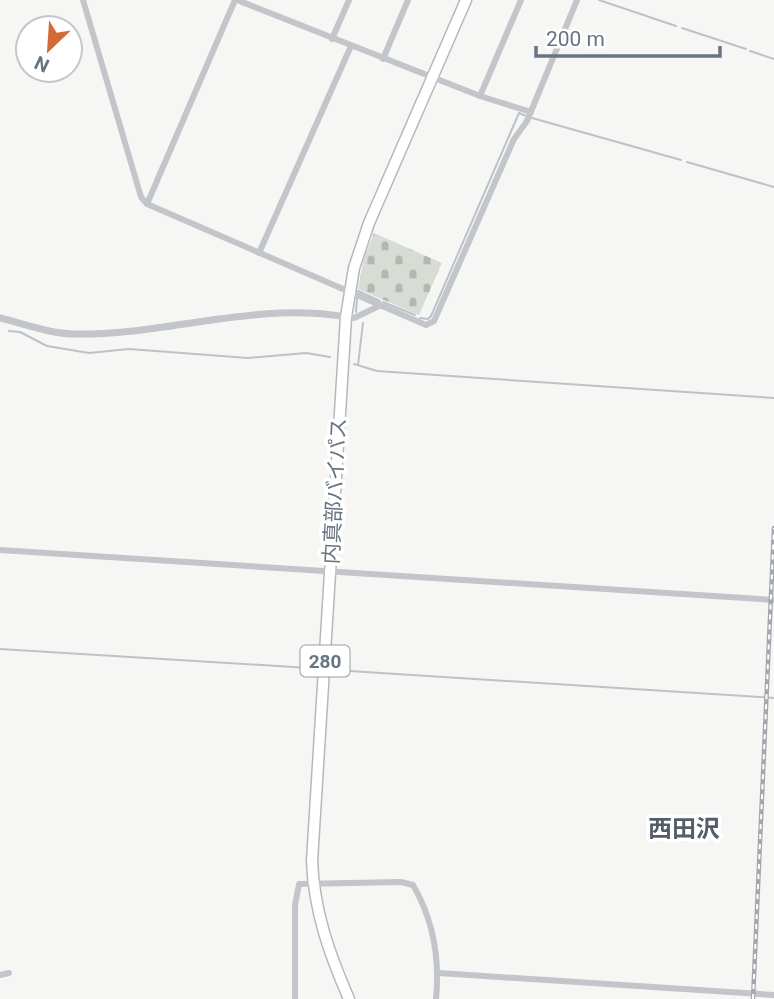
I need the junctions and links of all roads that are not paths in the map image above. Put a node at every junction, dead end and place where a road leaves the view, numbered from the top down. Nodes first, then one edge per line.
1 (83, 0) edge
2 (236, 0) edge
3 (349, 0) edge
4 (408, 0) edge
5 (466, 0) edge
6 (521, 0) edge
7 (577, 0) edge
8 (332, 39) junction
9 (351, 46) junction
10 (383, 59) junction
11 (433, 78) junction
12 (480, 96) junction
13 (531, 112) junction
14 (147, 204) junction
15 (259, 253) junction
16 (349, 292) junction
17 (379, 306) junction
18 (346, 317) junction
19 (0, 318) edge
20 (0, 550) edge
21 (331, 571) junction
22 (774, 600) edge
23 (313, 883) junction
24 (9, 973) dead end
25 (439, 973) junction
26 (0, 975) edge
27 (774, 995) edge
28 (295, 999) edge
29 (349, 999) edge
30 (436, 999) edge

1 - 14 street
2 - 8 street
2 - 14 street
3 - 8 street
4 - 10 street
5 - 11 highway, 内真部バイパス / 280
6 - 12 street
7 - 13 street
8 - 9 street
9 - 10 street
9 - 15 street
10 - 11 street
11 - 12 street
11 - 16 highway, 内真部バイパス / 280
12 - 13 street
13 - 17 street
14 - 15 street
15 - 16 street
16 - 17 street
16 - 18 highway, 内真部バイパス / 280
17 - 18 street
18 - 19 street
18 - 21 highway, 内真部バイパス / 280
20 - 21 street
21 - 22 street
21 - 23 highway, 内真部バイパス / 280
23 - 25 street
23 - 28 street
23 - 29 highway, 内真部バイパス / 280
24 - 26 street
25 - 27 street
25 - 30 street

